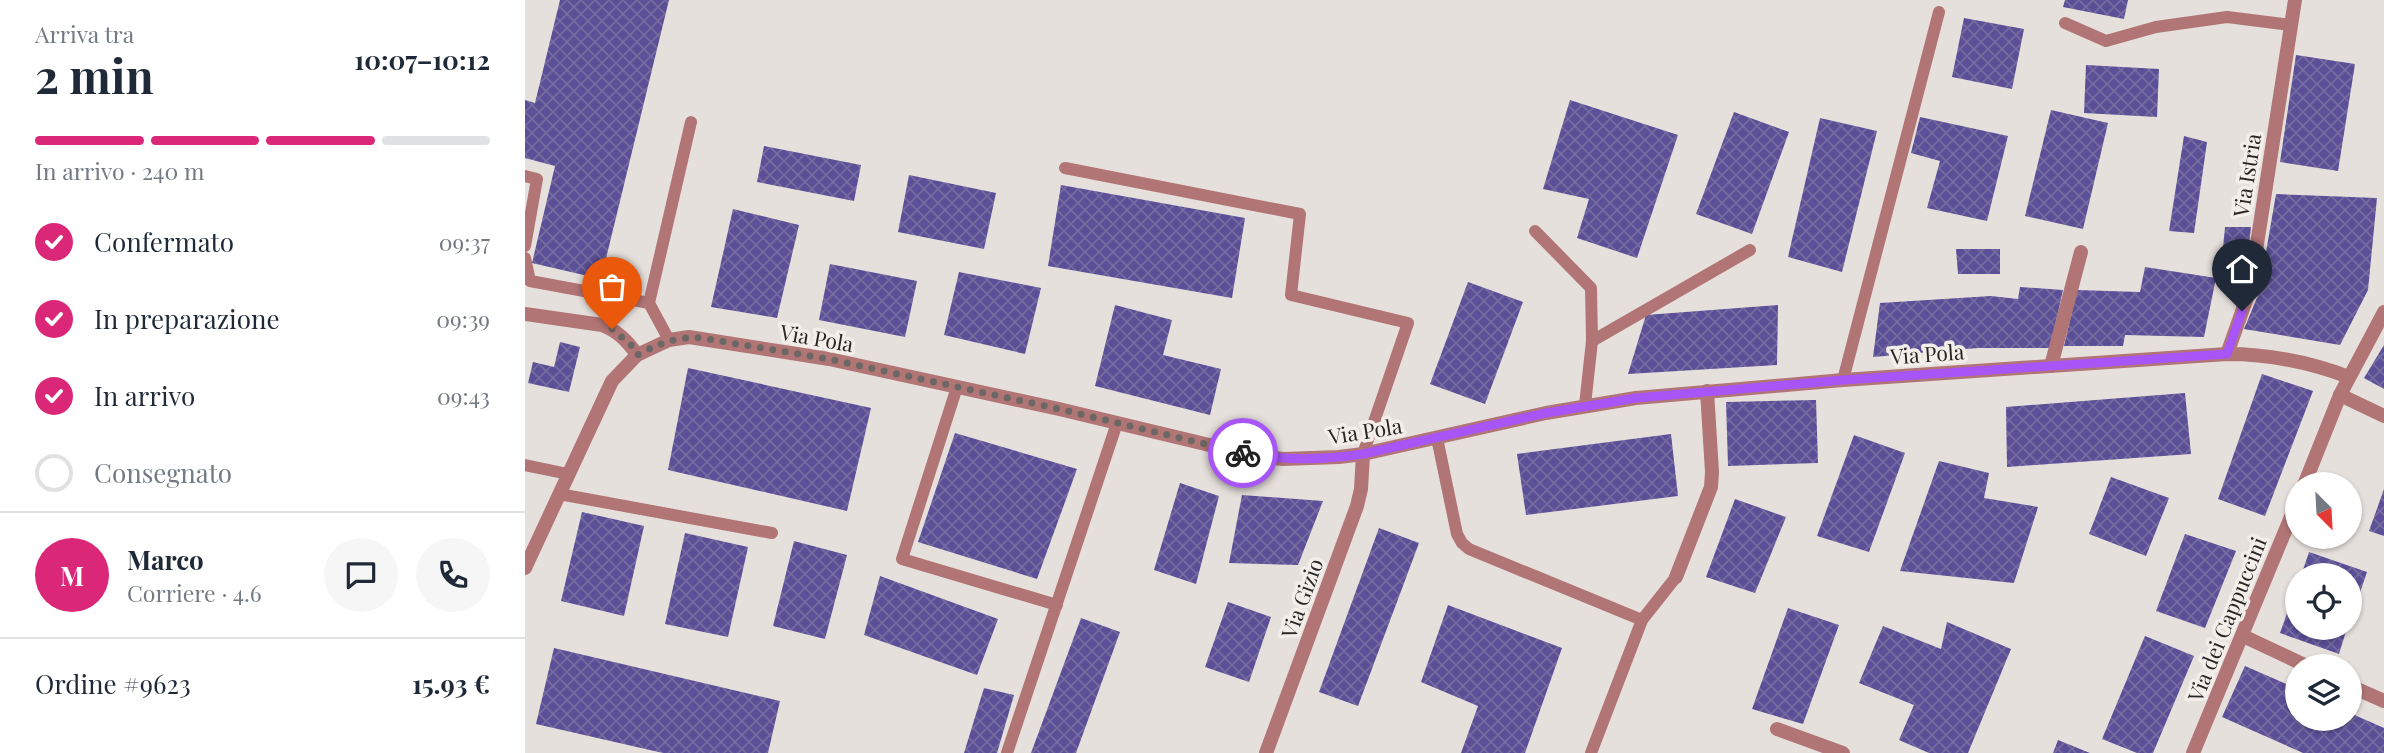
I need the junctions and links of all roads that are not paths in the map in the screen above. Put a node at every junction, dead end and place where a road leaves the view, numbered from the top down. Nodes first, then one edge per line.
1 (2295, 0) edge
2 (1938, 12) dead end
3 (2065, 23) dead end
4 (2291, 25) junction
5 (691, 122) dead end
6 (1065, 168) dead end
7 (525, 176) edge
8 (1535, 230) dead end
9 (525, 246) edge
10 (1749, 250) dead end
11 (2081, 252) dead end
12 (525, 258) edge
13 (649, 303) junction
14 (2384, 312) edge
15 (525, 314) edge
16 (669, 340) junction
17 (1592, 341) junction
18 (2227, 354) junction
19 (637, 355) junction
20 (2051, 366) junction
21 (2349, 377) junction
22 (1843, 380) junction
23 (957, 387) junction
24 (1707, 391) junction
25 (2340, 395) junction
26 (1585, 405) junction
27 (2384, 416) edge
28 (1117, 423) junction
29 (1437, 438) junction
30 (1363, 454) junction
31 (525, 465) edge
32 (2309, 472) edge
33 (568, 474) junction
34 (559, 494) junction
35 (2285, 532) edge
36 (772, 533) dead end
37 (525, 568) edge
38 (1676, 577) joint
39 (1057, 605) junction
40 (1642, 620) junction
41 (2243, 636) junction
42 (2285, 656) edge
43 (2362, 691) edge
44 (2384, 701) edge
45 (1777, 729) dead end
46 (1007, 753) edge
47 (1266, 753) edge
48 (1591, 753) edge
49 (1843, 753) edge
50 (2193, 753) edge

1 - 4 street, Via Istria
2 - 22 lane
3 - 4 lane
4 - 18 street, Via Istria
5 - 13 lane
6 - 30 lane
7 - 9 lane
8 - 17 lane
10 - 17 lane
11 - 20 street
12 - 13 lane
13 - 16 lane
14 - 21 street
15 - 19 street
16 - 19 street, Via Pola
16 - 23 street, Via Pola
17 - 26 lane
18 - 20 street, Via Pola
18 - 21 street, Via Pola
19 - 33 street, Via Pola
20 - 22 street, Via Pola
21 - 25 street
22 - 24 street, Via Pola
23 - 28 street, Via Pola
23 - 39 lane
24 - 26 street, Via Pola
24 - 38 street
25 - 27 street
25 - 32 street
26 - 29 street, Via Pola
28 - 30 street, Via Pola
28 - 39 lane
29 - 30 street, Via Pola
29 - 40 lane
30 - 47 street, Via Gizio
31 - 33 lane
33 - 34 street, Via Pola
34 - 36 lane
34 - 37 street, Via Pola
35 - 41 street, Via dei Cappuccini
38 - 40 lane
39 - 46 lane
40 - 48 lane
41 - 42 street
41 - 50 street, Via dei Cappuccini
43 - 44 street
45 - 49 street

